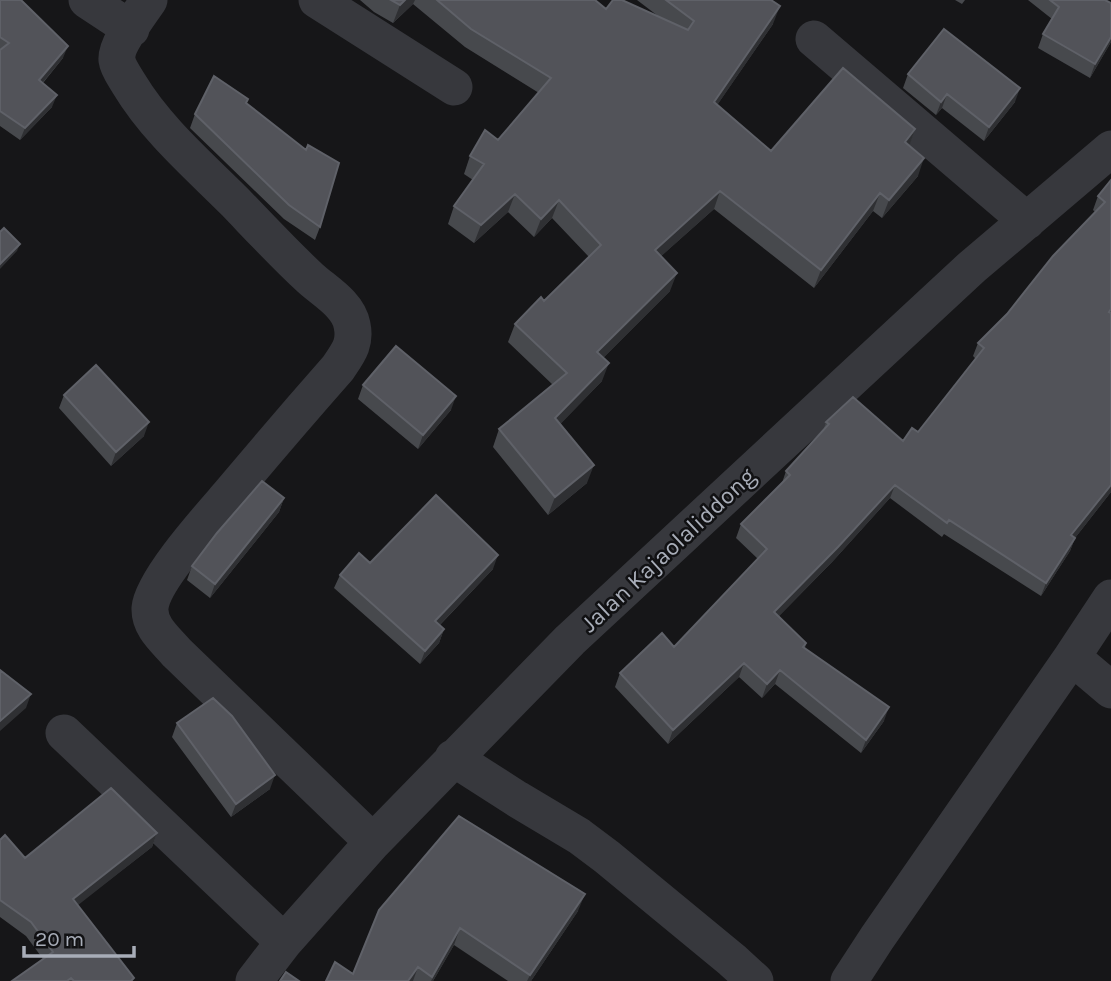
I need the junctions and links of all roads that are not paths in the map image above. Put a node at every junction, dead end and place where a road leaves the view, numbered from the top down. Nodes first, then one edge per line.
1 (88, 0) edge
2 (317, 0) edge
3 (140, 15) edge
4 (814, 39) dead end
5 (454, 87) dead end
6 (1111, 149) edge
7 (1027, 221) junction
8 (1111, 598) edge
9 (1072, 657) junction
10 (1111, 690) edge
11 (64, 733) dead end
12 (453, 758) junction
13 (373, 842) junction
14 (284, 942) junction
15 (254, 981) edge
16 (755, 981) edge
17 (849, 981) edge

1 - 3 street
2 - 5 street
3 - 13 street
4 - 7 street
6 - 7 street, Jalan Kajaolaliddong
7 - 12 street, Jalan Kajaolaliddong
8 - 9 street
9 - 10 street
9 - 17 street
11 - 14 street
12 - 13 street, Jalan Kajaolaliddong
12 - 16 street
13 - 14 street, Jalan Kajaolaliddong
14 - 15 street, Jalan Kajaolaliddong

